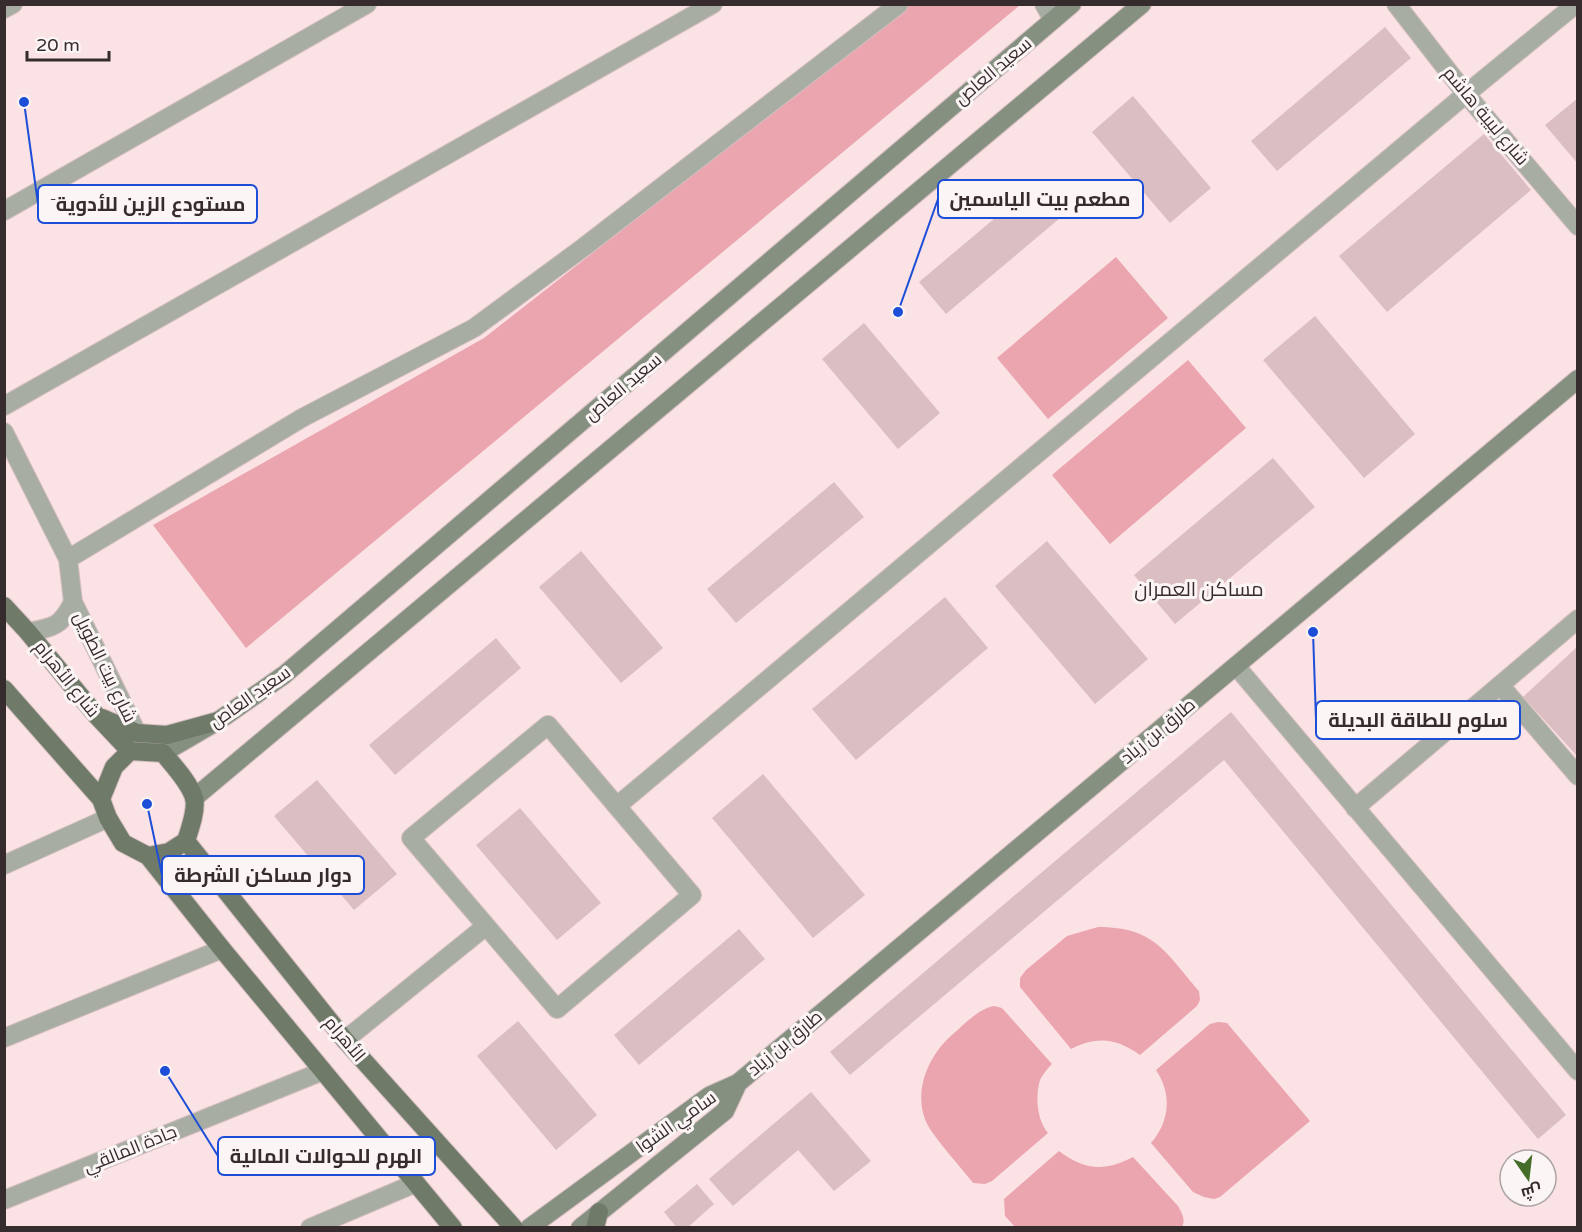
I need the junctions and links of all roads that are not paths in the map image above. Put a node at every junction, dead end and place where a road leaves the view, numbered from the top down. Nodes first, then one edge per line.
1 (13, 4) edge
2 (367, 4) edge
3 (713, 4) edge
4 (898, 4) edge
5 (1072, 4) edge
6 (1142, 4) edge
7 (1396, 4) edge
8 (1576, 4) edge
9 (4, 9) edge
10 (1049, 12) edge
11 (1466, 94) junction
12 (4, 211) edge
13 (1578, 226) edge
14 (1578, 380) edge
15 (4, 406) edge
16 (4, 432) edge
17 (68, 559) junction
18 (73, 602) junction
19 (4, 606) edge
20 (1578, 619) edge
21 (28, 632) junction
22 (1236, 666) junction
23 (1500, 685) junction
24 (6, 694) edge
25 (96, 715) junction
26 (218, 721) junction
27 (138, 733) junction
28 (130, 752) junction
29 (163, 753) junction
30 (1578, 776) edge
31 (194, 798) junction
32 (101, 799) junction
33 (617, 806) junction
34 (1355, 808) junction
35 (108, 818) junction
36 (186, 841) junction
37 (148, 856) junction
38 (4, 864) edge
39 (486, 926) junction
40 (222, 949) junction
41 (4, 1038) edge
42 (345, 1040) junction
43 (323, 1071) junction
44 (1578, 1071) edge
45 (738, 1083) junction
46 (416, 1183) junction
47 (4, 1200) edge
48 (597, 1220) edge
49 (310, 1227) edge
50 (453, 1227) edge
51 (514, 1227) edge
52 (529, 1227) edge
53 (580, 1227) edge

1 - 9 street
2 - 12 street
3 - 15 street
4 - 17 street
5 - 10 main road, سعيد العاص
6 - 31 main road
7 - 11 street, شارع لبيبة هاشم
8 - 11 street
10 - 26 main road, سعيد العاص
11 - 13 street, شارع لبيبة هاشم
11 - 33 street
14 - 22 main road, طارق بن زياد
16 - 17 street
17 - 18 street, شارع بيت الطويل
18 - 21 street
18 - 27 street, شارع بيت الطويل
19 - 21 main road, شارع الأهرام
20 - 23 street
21 - 25 main road, شارع الأهرام
22 - 34 street
22 - 45 main road, طارق بن زياد
23 - 30 street
23 - 34 street
24 - 32 main road
25 - 27 main road
25 - 28 main road, شارع الأهرام
26 - 27 main road
26 - 29 main road, سعيد العاص
28 - 29 main road
28 - 32 main road
29 - 31 main road
31 - 36 main road
32 - 35 main road
33 - 39 street
33 - 39 street
34 - 44 street
35 - 37 main road
35 - 38 street
36 - 37 main road
36 - 42 main road, الأهرام
37 - 40 main road, الأهرام
39 - 42 street
40 - 41 street
40 - 43 main road, الأهرام
42 - 51 main road, الأهرام
43 - 46 main road, الأهرام
43 - 47 street, جادة المالقي
45 - 48 main road, سامي الشوا
45 - 52 main road, سامي الشوا
46 - 49 street
46 - 50 main road, الأهرام
48 - 53 main road, سامي الشوا

